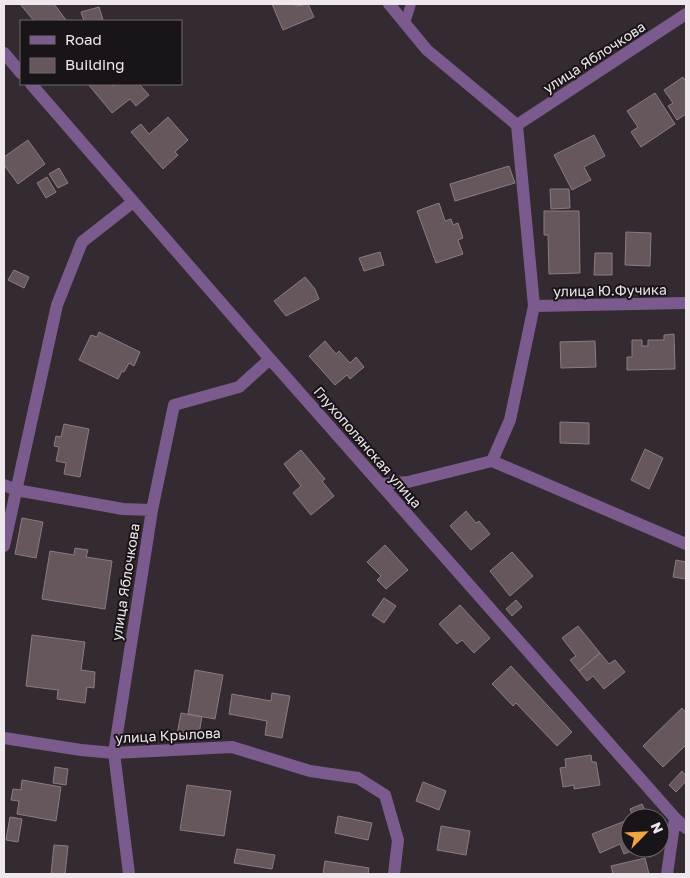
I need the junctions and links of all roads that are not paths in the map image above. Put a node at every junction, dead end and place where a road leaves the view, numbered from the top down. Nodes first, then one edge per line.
1 (390, 4) edge
2 (411, 4) edge
3 (686, 14) edge
4 (405, 23) junction
5 (4, 53) edge
6 (20, 72) edge
7 (32, 85) edge
8 (517, 126) junction
9 (133, 202) junction
10 (686, 303) edge
11 (534, 306) junction
12 (270, 359) junction
13 (492, 461) junction
14 (381, 484) junction
15 (10, 487) edge
16 (152, 510) junction
17 (686, 544) edge
18 (4, 546) edge
19 (4, 738) edge
20 (114, 753) junction
21 (675, 818) junction
22 (686, 828) edge
23 (129, 874) edge
24 (394, 874) edge
25 (667, 874) edge

1 - 4 street
2 - 4 lane
3 - 8 street, улица Яблочкова
4 - 8 street
5 - 6 street
7 - 9 street, Глухополянская улица
8 - 11 street
9 - 12 street, Глухополянская улица
9 - 15 street
10 - 11 street, улица Ю.Фучика
11 - 13 street
12 - 14 street, Глухополянская улица
12 - 16 street, улица Яблочкова
13 - 14 street
13 - 17 street
14 - 21 street, Глухополянская улица
15 - 16 street
15 - 18 street
16 - 20 street, улица Яблочкова
19 - 20 street, улица Крылова
20 - 23 street, улица Яблочкова
20 - 24 street, улица Крылова
21 - 22 street, Глухополянская улица
21 - 25 street

